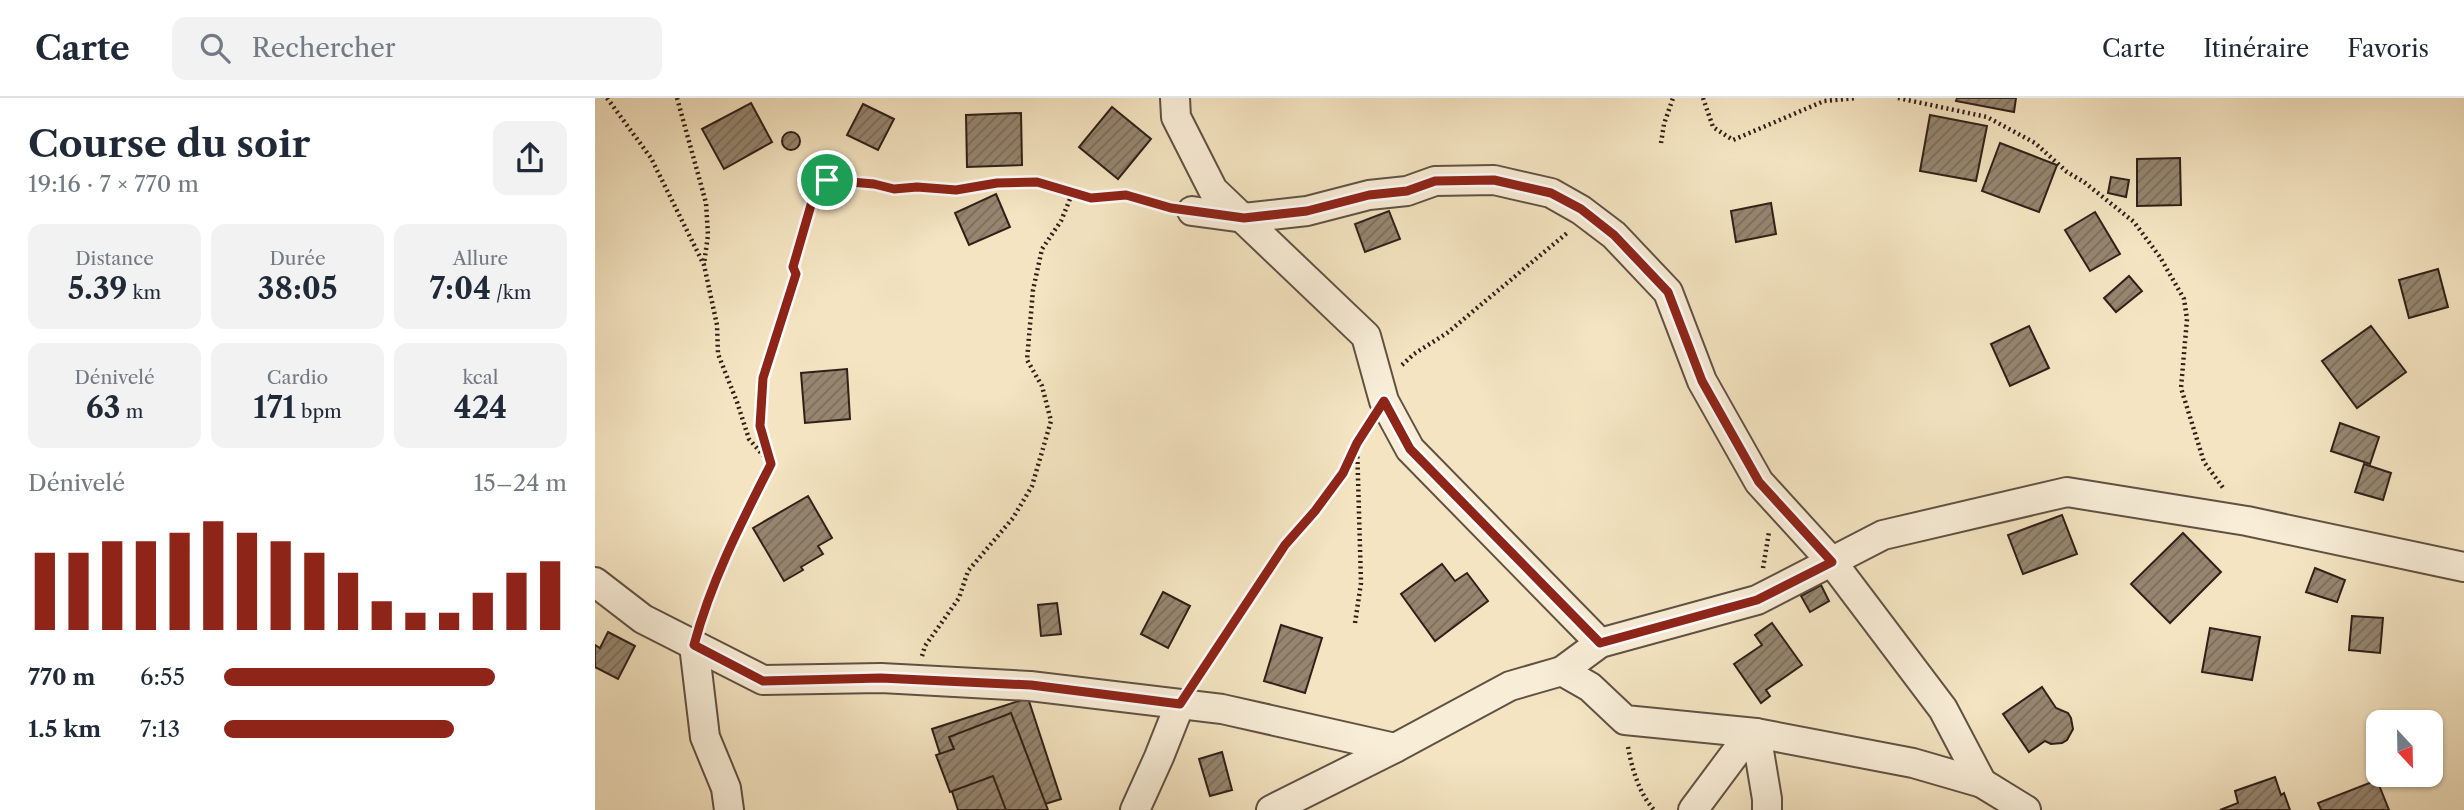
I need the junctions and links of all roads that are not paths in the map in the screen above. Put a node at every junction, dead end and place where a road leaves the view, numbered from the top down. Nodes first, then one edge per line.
1 (1175, 98) edge
2 (1192, 211) road end
3 (1244, 218) junction
4 (1832, 562) junction
5 (2464, 567) edge
6 (595, 582) edge
7 (1600, 643) junction
8 (694, 645) junction
9 (1562, 671) junction
10 (1180, 704) junction
11 (1756, 733) junction
12 (1395, 748) junction
13 (1982, 783) junction
14 (729, 810) edge
15 (1135, 810) edge
16 (1271, 810) edge
17 (1693, 810) edge
18 (1767, 810) edge
19 (2026, 810) edge

1 - 3 street
2 - 3 street
3 - 4 street
3 - 7 street
4 - 5 street
4 - 7 street
4 - 13 street
6 - 8 street
7 - 9 street
8 - 10 street
8 - 14 street
9 - 11 street
9 - 12 street
10 - 12 street
10 - 15 street
11 - 13 street
11 - 17 street
11 - 18 street
12 - 16 street
13 - 19 street

